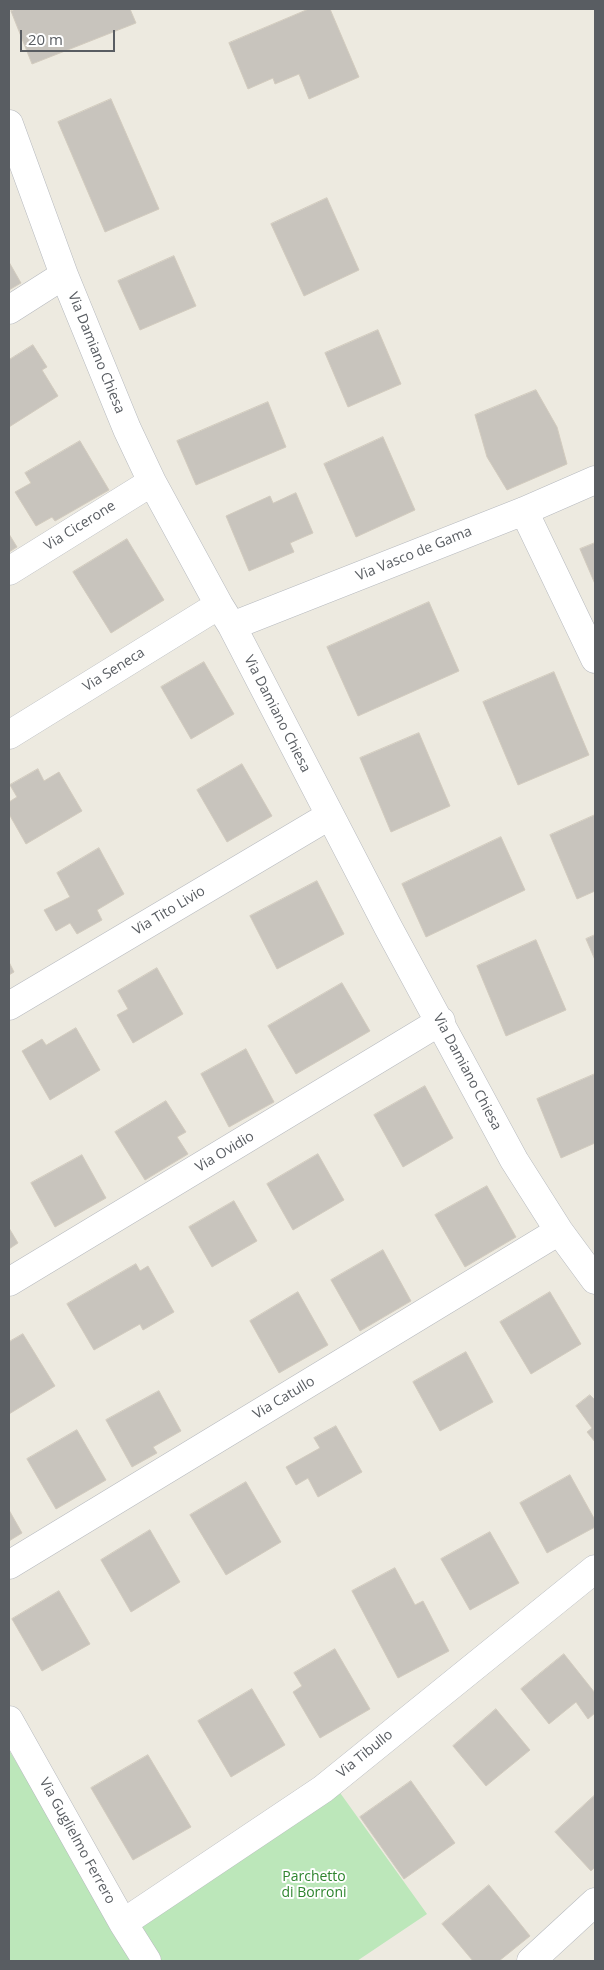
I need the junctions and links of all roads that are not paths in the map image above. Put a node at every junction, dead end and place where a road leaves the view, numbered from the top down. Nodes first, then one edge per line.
1 (9, 124) edge
2 (64, 275) junction
3 (9, 310) edge
4 (595, 480) edge
5 (152, 482) junction
6 (524, 510) junction
7 (9, 571) edge
8 (225, 615) junction
9 (595, 659) edge
10 (9, 735) edge
11 (329, 816) junction
12 (9, 1006) edge
13 (440, 1021) junction
14 (560, 1231) junction
15 (595, 1280) edge
16 (9, 1282) edge
17 (9, 1565) edge
18 (595, 1569) edge
19 (9, 1720) edge
20 (595, 1902) edge
21 (123, 1924) junction
22 (147, 1961) edge
23 (531, 1961) edge

1 - 2 street, Via Damiano Chiesa
2 - 3 street
2 - 5 street, Via Damiano Chiesa
4 - 6 street, Via Vasco de Gama
5 - 7 street, Via Cicerone
5 - 8 street, Via Damiano Chiesa
6 - 8 street, Via Vasco de Gama
6 - 9 street
8 - 10 street, Via Seneca
8 - 11 street, Via Damiano Chiesa
11 - 12 street, Via Tito Livio
11 - 13 street, Via Damiano Chiesa
13 - 14 street, Via Damiano Chiesa
13 - 16 street, Via Ovidio
14 - 15 street, Via Damiano Chiesa
14 - 17 street, Via Catullo
18 - 21 street, Via Tibullo
19 - 21 street, Via Guglielmo Ferrero
20 - 23 street
21 - 22 street, Via Guglielmo Ferrero

